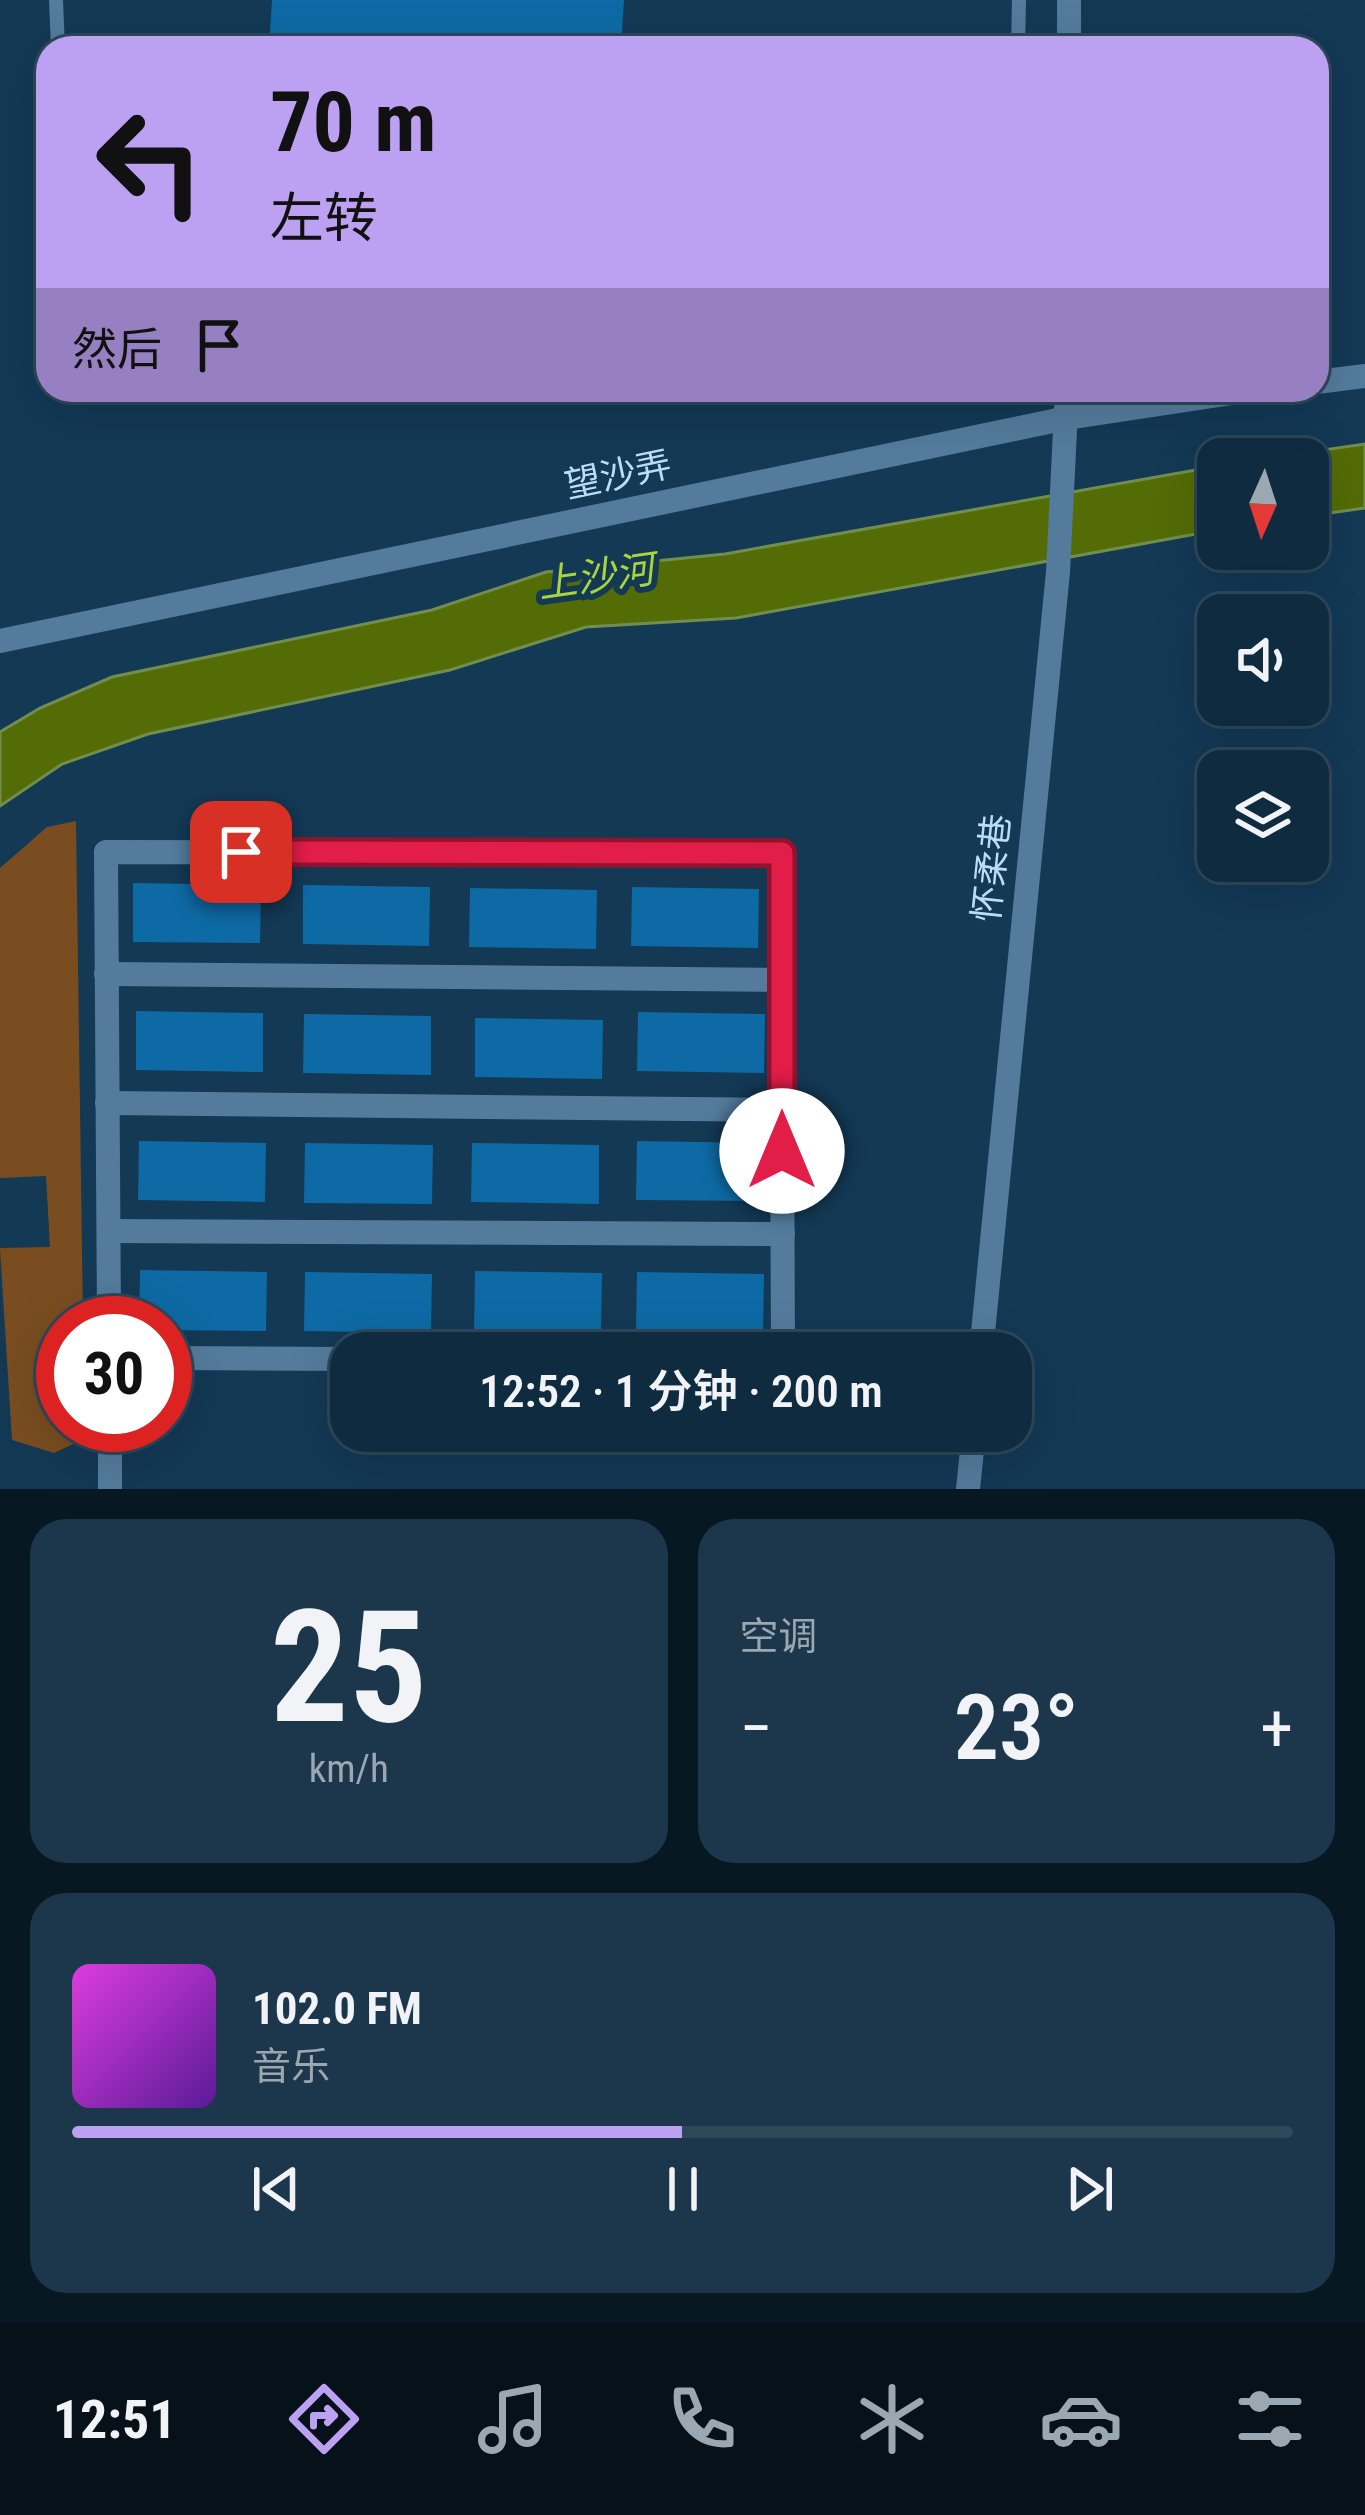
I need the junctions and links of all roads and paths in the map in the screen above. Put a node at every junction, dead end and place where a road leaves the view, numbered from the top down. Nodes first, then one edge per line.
1 (56, 0) edge
2 (1019, 0) edge
3 (1069, 0) edge
4 (58, 36) edge
5 (1018, 36) edge
6 (1069, 36) edge
7 (1365, 376) edge
8 (1329, 380) edge
9 (1067, 402) edge
10 (1172, 402) edge
11 (1066, 418) junction
12 (0, 641) edge
13 (106, 974) junction
14 (782, 980) junction
15 (107, 1103) junction
16 (782, 1110) junction
17 (109, 1231) junction
18 (783, 1234) junction
19 (109, 1296) edge
20 (783, 1332) edge
21 (983, 1332) edge
22 (192, 1358) edge
23 (330, 1359) edge
24 (110, 1452) edge
25 (972, 1452) edge
26 (110, 1489) edge
27 (968, 1489) edge

1 - 4 lane
2 - 5 lane
3 - 6 street
7 - 8 street
9 - 11 street, 怀柔巷
10 - 11 street, 望沙弄
11 - 12 street, 望沙弄
11 - 21 street, 怀柔巷
13 - 14 street
13 - 14 street
13 - 15 street
14 - 16 street
15 - 16 street
15 - 17 street
16 - 18 street
17 - 18 street
17 - 19 street
18 - 20 street
22 - 23 street
24 - 26 street
25 - 27 street

